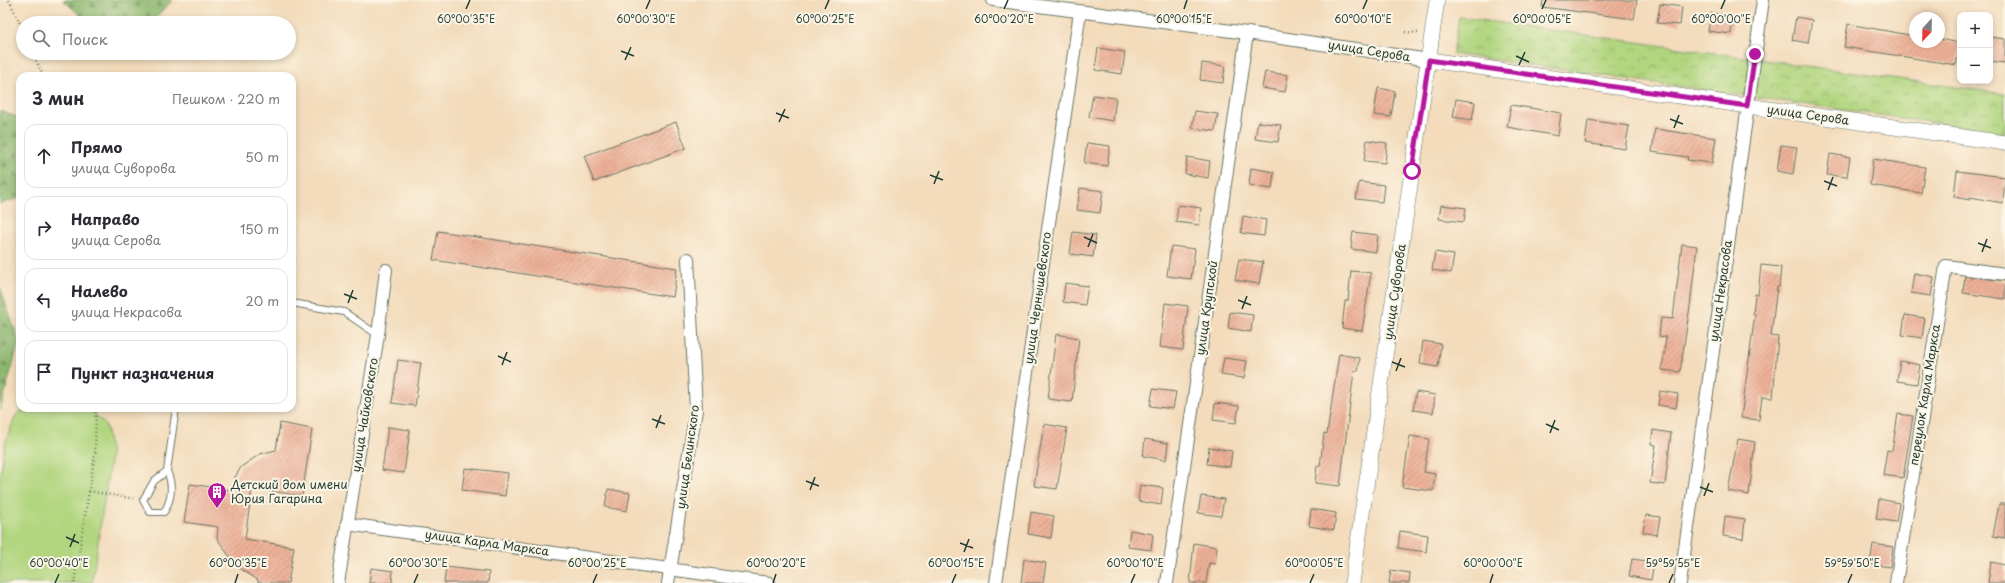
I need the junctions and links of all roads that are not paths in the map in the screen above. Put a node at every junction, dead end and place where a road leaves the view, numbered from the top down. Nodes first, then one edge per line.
1 (994, 0) edge
2 (1438, 0) edge
3 (1763, 0) edge
4 (1080, 12) junction
5 (1247, 33) junction
6 (1429, 60) junction
7 (1747, 106) junction
8 (2005, 143) edge
9 (688, 259) dead end
10 (386, 270) dead end
11 (2005, 274) edge
12 (296, 304) edge
13 (378, 336) junction
14 (175, 412) edge
15 (167, 471) junction
16 (347, 524) junction
17 (670, 569) junction
18 (338, 583) edge
19 (668, 583) edge
20 (769, 583) edge
21 (996, 583) edge
22 (1167, 583) edge
23 (1352, 583) edge
24 (1680, 583) edge
25 (1896, 583) edge

1 - 4 street, улица Серова
2 - 6 street, улица Суворова
3 - 7 street, улица Некрасова
4 - 5 street, улица Серова
4 - 21 street, улица Чернышевского
5 - 6 street, улица Серова
5 - 22 street, улица Крупской
6 - 7 street, улица Серова
6 - 23 street, улица Суворова
7 - 8 street, улица Серова
7 - 24 street, улица Некрасова
9 - 17 street, улица Белинского
10 - 13 street, улица Чайковского
11 - 25 street, переулок Карла Маркса
12 - 13 lane
13 - 16 street, улица Чайковского
14 - 15 lane
15 - 15 lane
16 - 17 street, улица Карла Маркса
16 - 18 street, улица Чайковского
17 - 19 street, улица Белинского
17 - 20 street, улица Карла Маркса

